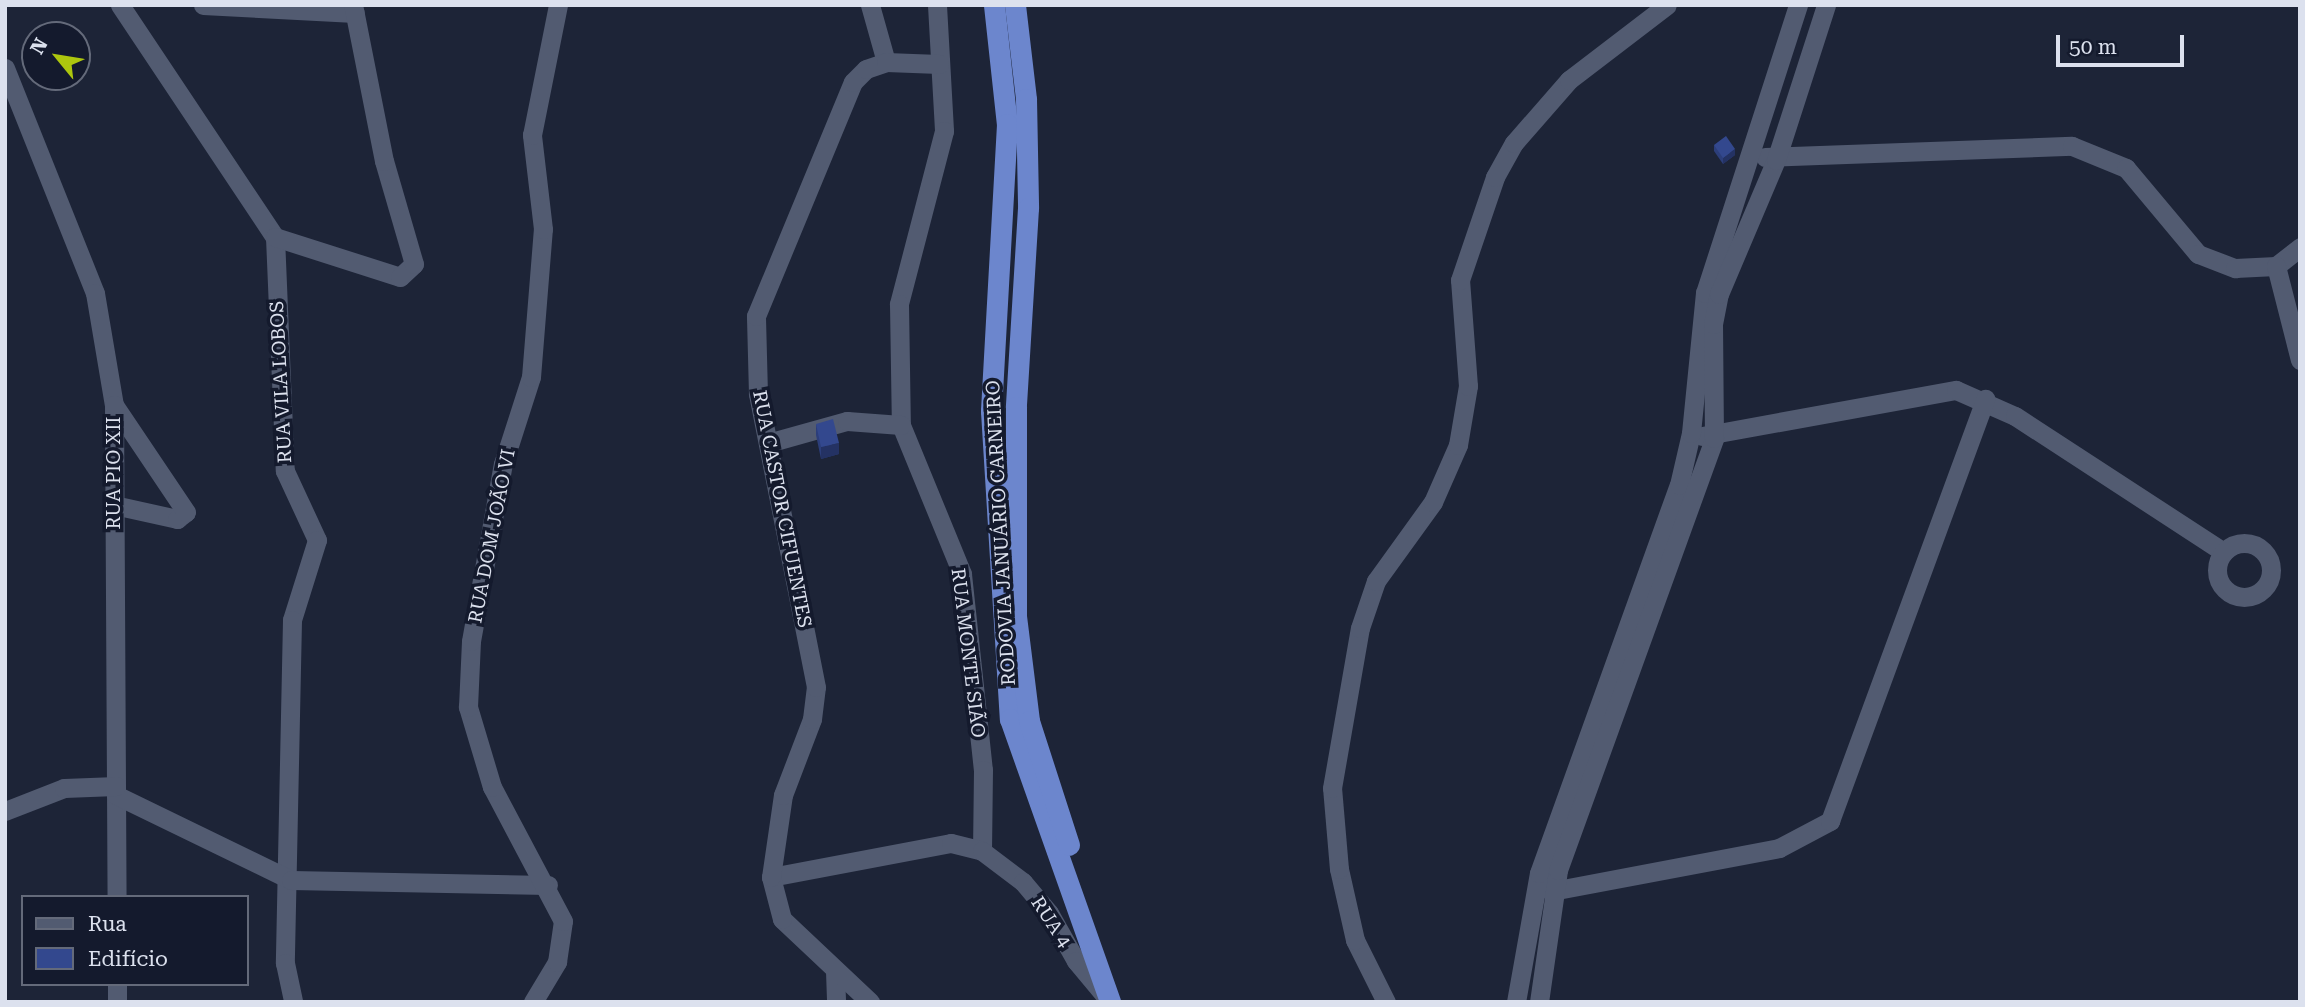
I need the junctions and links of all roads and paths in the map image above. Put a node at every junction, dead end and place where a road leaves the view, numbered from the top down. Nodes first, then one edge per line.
1 (120, 5) edge
2 (203, 5) edge
3 (558, 5) edge
4 (870, 5) edge
5 (937, 5) edge
6 (994, 5) edge
7 (1015, 5) edge
8 (1667, 5) edge
9 (1798, 5) edge
10 (1826, 5) edge
11 (354, 9) edge
12 (887, 62) junction
13 (939, 64) junction
14 (5, 68) edge
15 (1750, 154) junction
16 (1776, 159) junction
17 (275, 237) junction
18 (2300, 247) edge
19 (2276, 266) junction
20 (2300, 360) edge
21 (1985, 399) junction
22 (114, 405) junction
23 (901, 425) junction
24 (1691, 433) junction
25 (1714, 438) junction
26 (768, 443) junction
27 (114, 505) junction
28 (2224, 552) dead end
29 (116, 791) junction
30 (5, 811) edge
31 (982, 851) junction
32 (771, 877) junction
33 (291, 880) junction
34 (548, 885) junction
35 (1544, 888) junction
36 (117, 895) edge
37 (835, 971) junction
38 (293, 1002) edge
39 (533, 1002) edge
40 (836, 1002) edge
41 (870, 1002) edge
42 (1110, 1002) edge
43 (1125, 1002) edge
44 (1386, 1002) edge
45 (1516, 1002) edge
46 (1539, 1002) edge

1 - 17 street
2 - 11 street
3 - 34 street, RUA DOM JOÃO VI
4 - 12 street
5 - 13 street, RUA MONTE SIÃO
6 - 42 highway, RODOVIA JANUÁRIO CARNEIRO
7 - 43 highway, RODOVIA JANUÁRIO CARNEIRO
8 - 44 street
9 - 15 street
10 - 16 street
11 - 17 street
12 - 13 street
12 - 26 street, RUA CASTOR CIFUENTES
13 - 23 street, RUA MONTE SIÃO
14 - 22 street, RUA PIO XII
15 - 16 street
15 - 24 street
16 - 19 street
16 - 25 street
17 - 33 street, RUA VILA LOBOS
18 - 19 street
19 - 20 street
21 - 25 street
21 - 28 street
21 - 35 street
22 - 27 street, RUA PIO XII
22 - 27 street
23 - 26 street
23 - 31 street, RUA MONTE SIÃO
24 - 25 street
24 - 35 street
25 - 35 street
26 - 32 street, RUA CASTOR CIFUENTES
27 - 29 street, RUA PIO XII
29 - 30 street
29 - 33 street
29 - 36 street, RUA PIO XII
31 - 32 street
31 - 42 street, RUA 4
32 - 37 street, RUA CASTOR CIFUENTES
33 - 34 street
33 - 38 street, RUA VILA LOBOS
34 - 39 street, RUA DOM JOÃO VI
35 - 45 street
35 - 46 street
37 - 40 street
37 - 41 street, RUA CASTOR CIFUENTES

